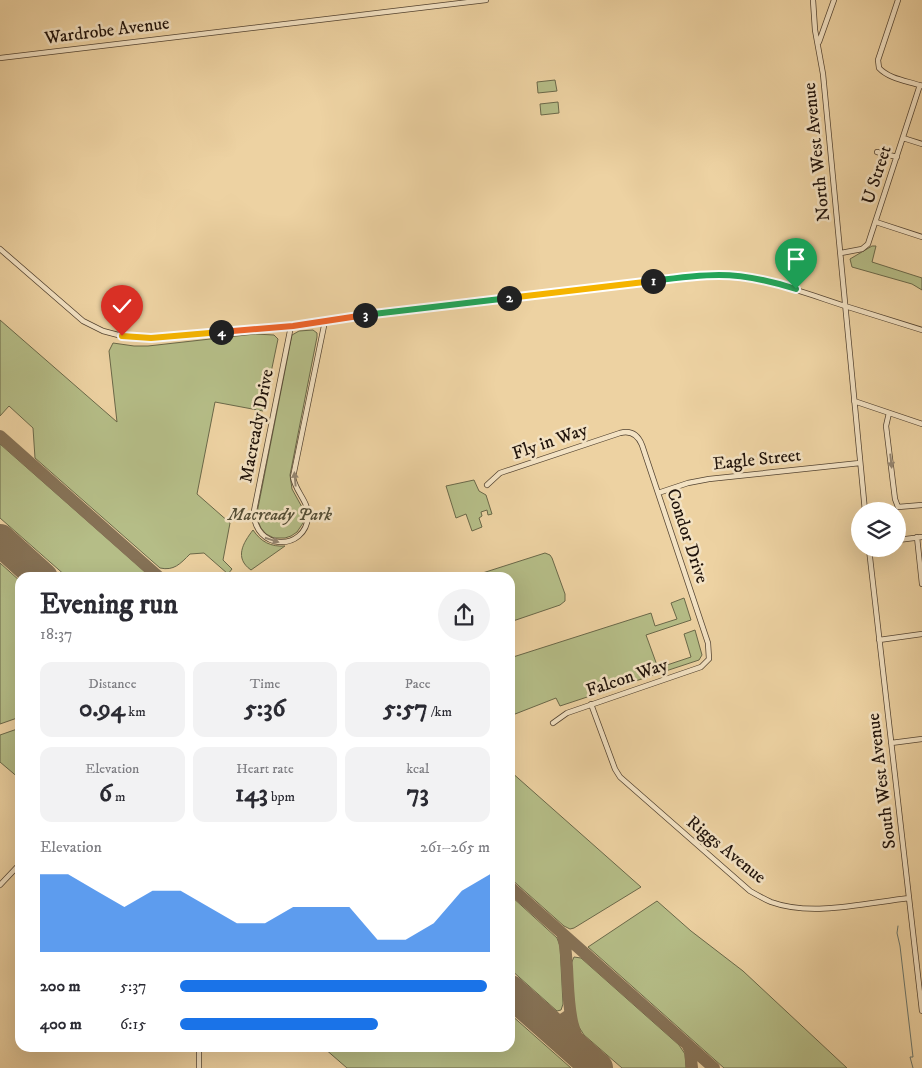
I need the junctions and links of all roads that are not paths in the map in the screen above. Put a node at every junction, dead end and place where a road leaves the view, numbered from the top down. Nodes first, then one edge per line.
1 (486, 0) edge
2 (813, 0) edge
3 (834, 0) edge
4 (898, 0) edge
5 (818, 43) junction
6 (0, 58) edge
7 (921, 85) edge
8 (903, 138) junction
9 (922, 144) edge
10 (877, 152) dead end
11 (897, 157) junction
12 (876, 222) junction
13 (922, 237) edge
14 (0, 249) edge
15 (841, 253) junction
16 (845, 306) junction
17 (325, 320) junction
18 (291, 326) junction
19 (922, 330) edge
20 (854, 400) junction
21 (889, 413) junction
22 (922, 424) edge
23 (625, 432) joint
24 (860, 463) junction
25 (487, 485) dead end
26 (658, 493) junction
27 (864, 502) edge
28 (922, 505) edge
29 (920, 537) edge
30 (906, 539) edge
31 (870, 557) edge
32 (922, 577) edge
33 (922, 584) edge
34 (922, 634) edge
35 (879, 640) junction
36 (709, 658) joint
37 (591, 704) junction
38 (553, 723) dead end
39 (922, 739) edge
40 (891, 743) junction
41 (15, 870) edge
42 (0, 885) edge
43 (909, 898) junction
44 (922, 1011) edge
45 (199, 1052) edge
46 (199, 1068) edge

1 - 6 street, Wardrobe Avenue
2 - 5 street, North West Avenue
3 - 5 street
4 - 7 street
5 - 15 street, North West Avenue
7 - 8 street, U Street
8 - 9 street
8 - 11 street, U Street
10 - 11 street
11 - 12 street, U Street
12 - 13 street
12 - 15 street, U Street
14 - 18 street
15 - 16 street, North West Avenue
16 - 17 street
16 - 19 street
16 - 20 street, North West Avenue
17 - 18 street
18 -> 17 street, Macready Drive
20 - 21 street
20 - 24 street, North West Avenue
21 - 22 street
21 -> 28 street
23 - 25 street, Fly in Way
23 - 26 street, Condor Drive
24 - 26 street, Eagle Street
24 - 27 street, North West Avenue
26 - 36 street, Condor Drive
29 - 30 street
29 - 32 street
31 - 35 street, South West Avenue
32 - 33 street
34 - 35 street
35 - 40 street, South West Avenue
36 - 37 street, Falcon Way
37 - 38 street, Falcon Way
37 - 43 street, Riggs Avenue
39 - 40 street
40 - 43 street, South West Avenue
41 - 42 street
43 - 44 street, South West Avenue
45 - 46 street

